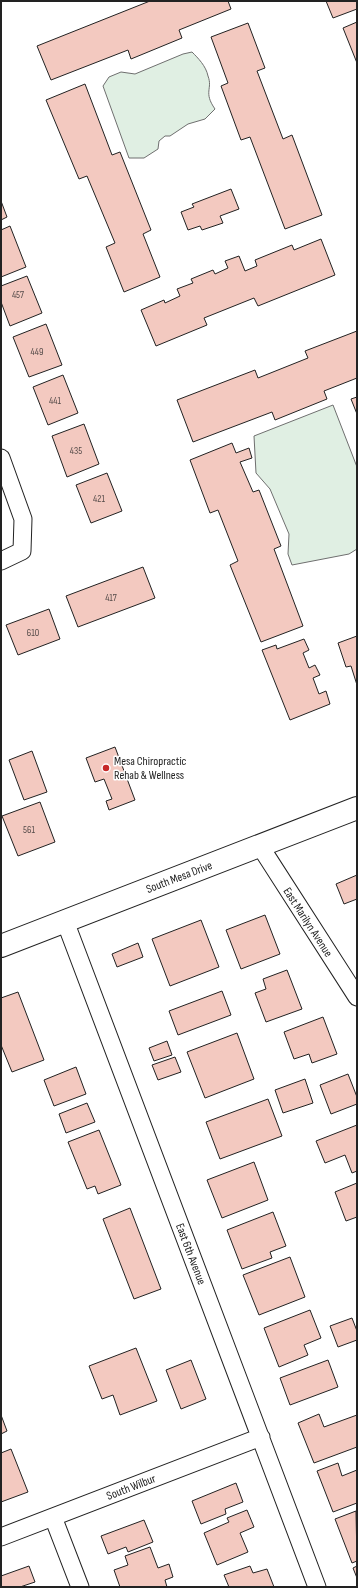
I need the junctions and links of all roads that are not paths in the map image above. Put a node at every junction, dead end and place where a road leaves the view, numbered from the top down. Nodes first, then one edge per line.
1 (1, 458) edge
2 (1, 561) edge
3 (357, 808) edge
4 (260, 846) junction
5 (65, 921) junction
6 (1, 946) edge
7 (357, 997) edge
8 (260, 1437) junction
9 (53, 1517) junction
10 (1, 1537) edge
11 (80, 1587) edge
12 (317, 1587) edge

1 - 2 street
3 - 4 main road, South Mesa Drive
4 - 5 main road, South Mesa Drive
4 - 7 street, East Marilyn Avenue
5 - 6 main road, South Mesa Drive
5 - 8 street, East 6th Avenue
8 - 9 street, South Wilbur
8 - 12 street, East 6th Avenue
9 - 10 street, South Wilbur
9 - 11 street

